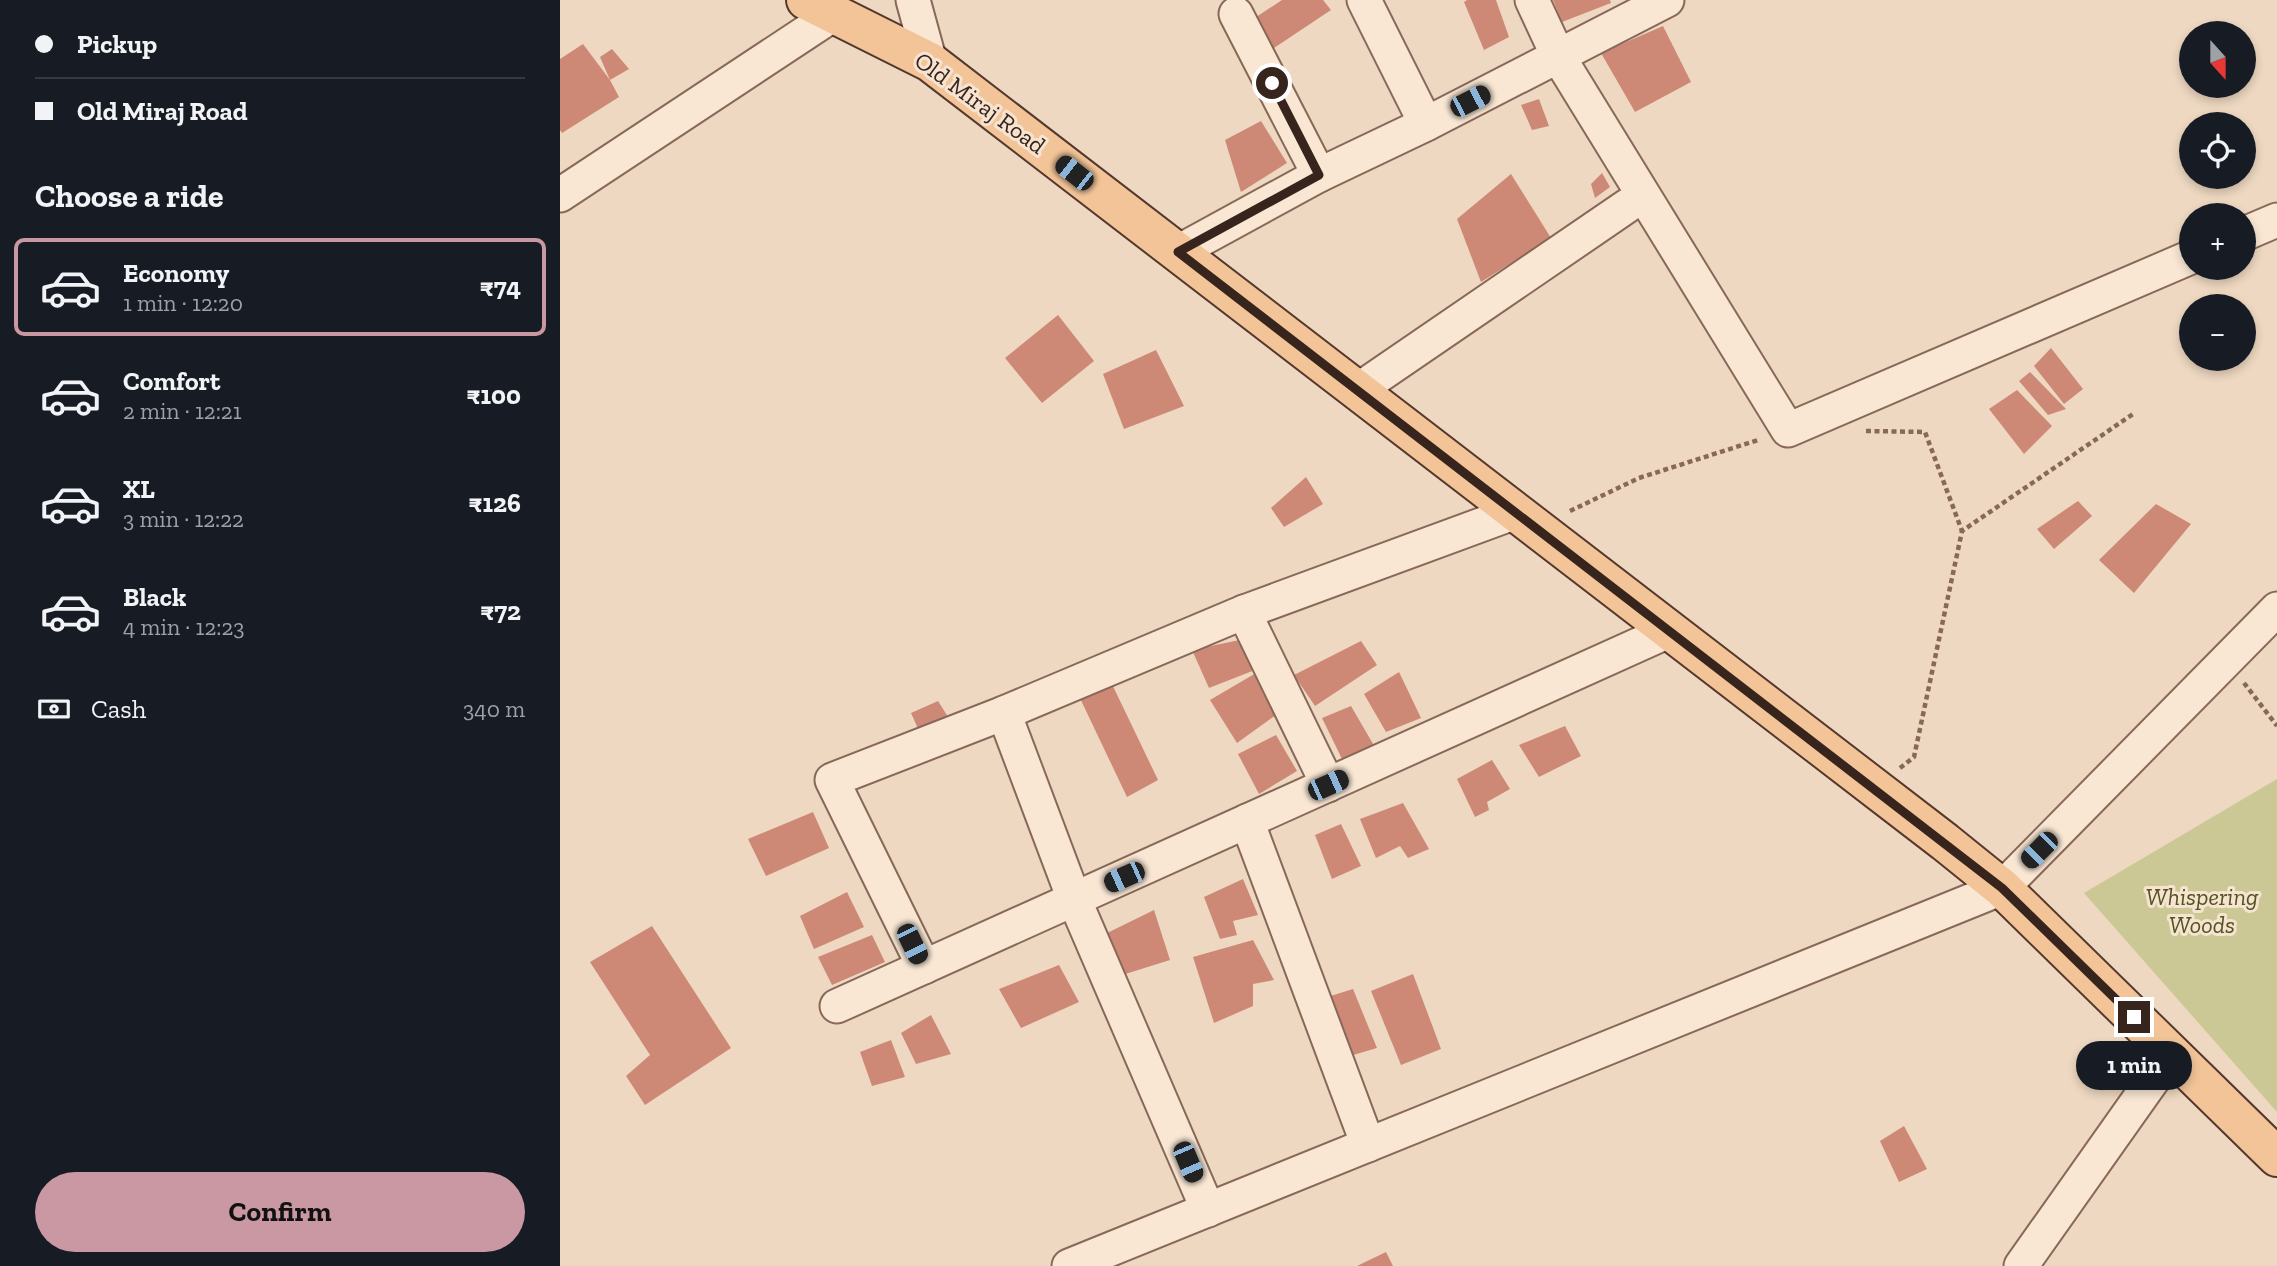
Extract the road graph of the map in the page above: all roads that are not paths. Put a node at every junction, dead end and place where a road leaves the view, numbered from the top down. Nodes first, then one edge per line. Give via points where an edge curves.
1 (913, 0) edge
2 (1364, 0) edge
3 (1532, 0) edge
4 (1667, 0) edge
5 (820, 7) edge
6 (1236, 14) dead end
7 (1558, 56) junction
8 (930, 62) junction
9 (1426, 124) junction
10 (1319, 175) junction
11 (560, 195) edge
12 (1626, 206) dead end
13 (2277, 220) edge
14 (2256, 229) edge
15 (1178, 252) junction
16 (2179, 262) edge
17 (1358, 390) junction
18 (1526, 519) junction
19 (2277, 609) edge
20 (1244, 612) junction
21 (1671, 630) junction
22 (1004, 713) junction
23 (1328, 785) junction
24 (1247, 821) junction
25 (2002, 888) junction
26 (1074, 900) junction
27 (924, 967) junction
28 (837, 1006) dead end
29 (2171, 1054) junction
30 (1368, 1145) junction
31 (2277, 1157) edge
32 (1208, 1210) junction
33 (1069, 1266) edge
34 (2021, 1266) edge

1 - 8 street
2 - 9 street
3 - 7 street
4 - 7 street
5 - 8 main road, Old Miraj Road
5 - 11 street
6 - 10 street
7 - 9 street
7 - 16 street via 1788,430
8 - 15 main road, Old Miraj Road
9 - 10 street
10 - 15 street
12 - 17 street
13 - 14 street
15 - 17 main road, Old Miraj Road
17 - 18 main road, Old Miraj Road
18 - 20 street
18 - 21 main road, Old Miraj Road
19 - 25 street
20 - 22 street
20 - 23 street
21 - 23 street
21 - 25 main road, Old Miraj Road
22 - 26 street
22 - 27 street via 832,780
23 - 24 street
24 - 26 street
24 - 30 street
25 - 29 main road, Old Miraj Road
25 - 30 street
26 - 27 street
26 - 32 street
27 - 28 street
29 - 31 main road, Old Miraj Road
29 - 34 street
30 - 32 street
32 - 33 street

